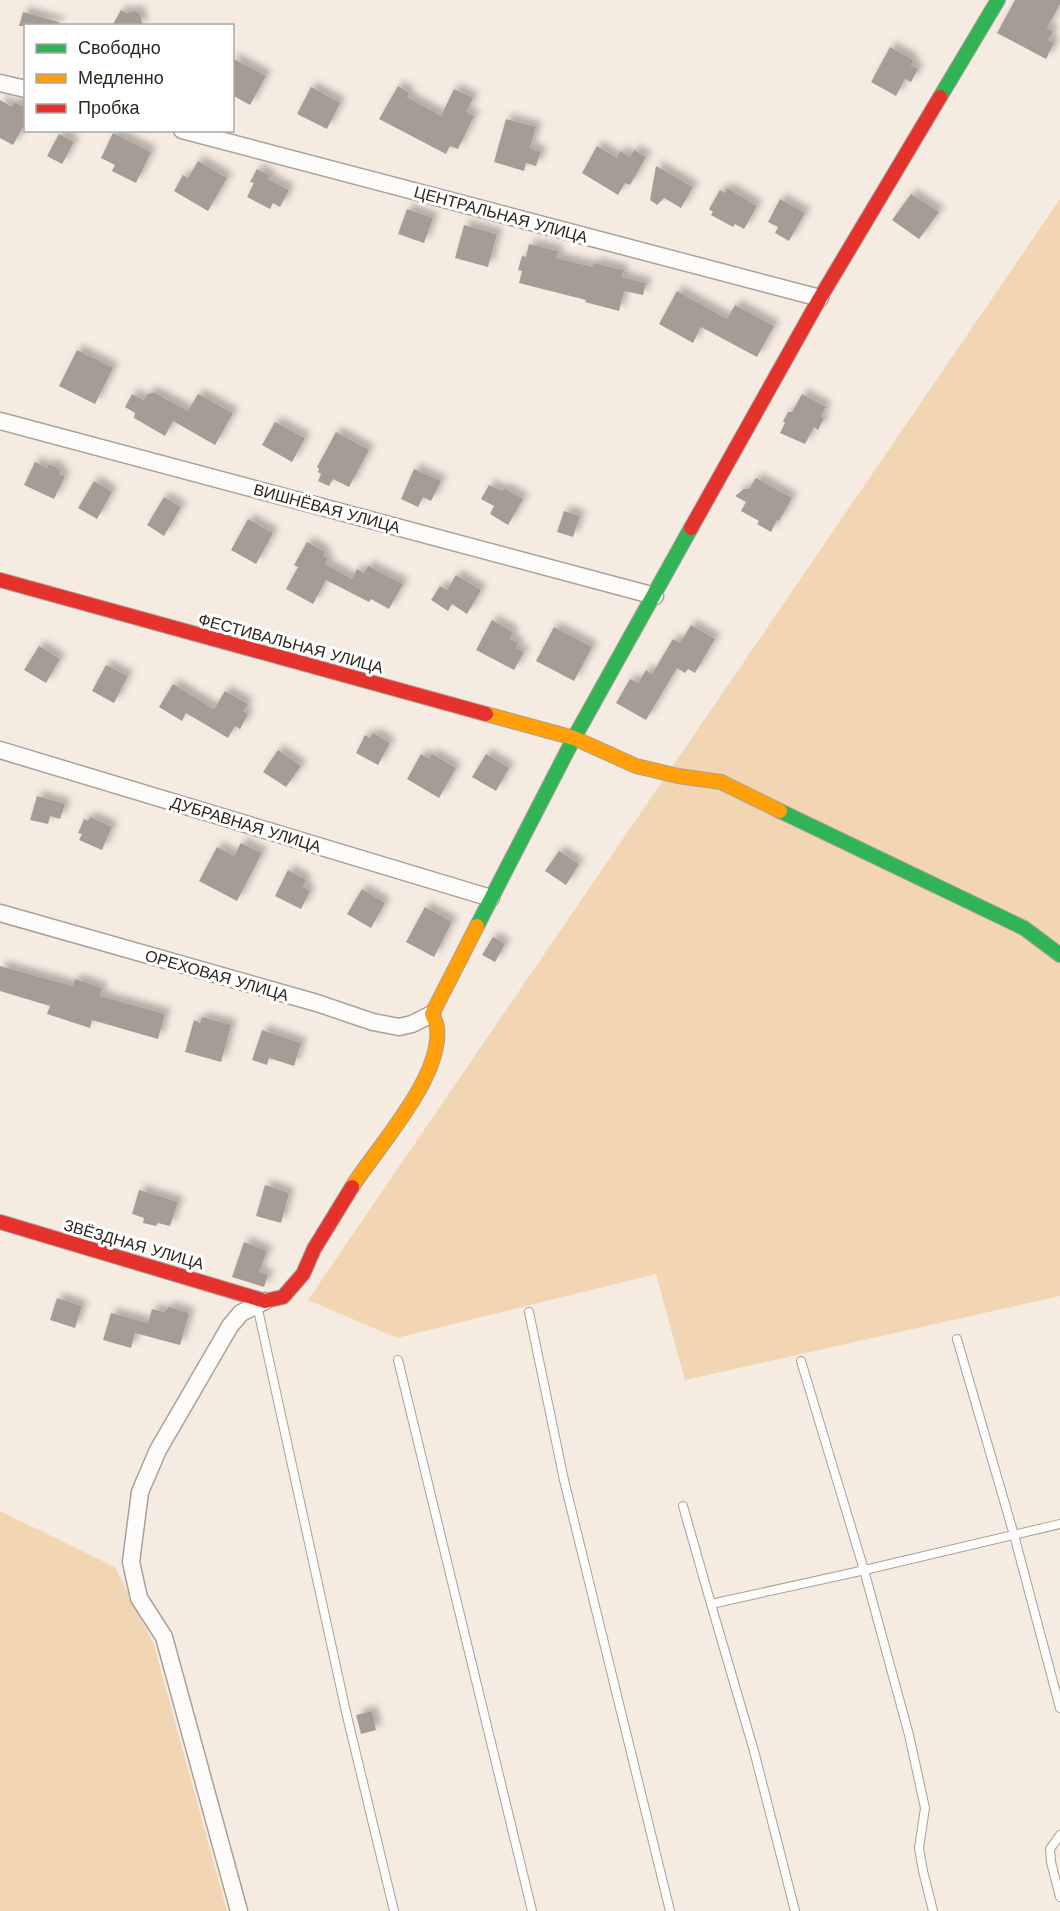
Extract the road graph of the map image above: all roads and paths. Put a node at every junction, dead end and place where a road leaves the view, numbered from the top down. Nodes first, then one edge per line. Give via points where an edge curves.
1 (998, 0) edge
2 (0, 83) edge
3 (24, 89) edge
4 (190, 132) edge
5 (820, 298) junction
6 (0, 421) edge
7 (0, 580) edge
8 (655, 596) junction
9 (574, 738) junction
10 (0, 750) edge
11 (491, 898) junction
12 (0, 914) edge
13 (1060, 955) edge
14 (432, 1014) junction
15 (0, 1222) edge
16 (261, 1301) junction
17 (529, 1312) dead end
18 (957, 1339) dead end
19 (398, 1360) dead end
20 (801, 1361) dead end
21 (683, 1506) dead end
22 (1060, 1524) edge
23 (1014, 1535) junction
24 (864, 1570) junction
25 (711, 1604) junction
26 (1060, 1708) edge
27 (1060, 1836) edge
28 (1060, 1897) edge
29 (239, 1911) edge
30 (394, 1911) edge
31 (532, 1911) edge
32 (670, 1911) edge
33 (795, 1911) edge
34 (933, 1911) edge

1 - 5 street
2 - 3 street
4 - 5 street, ЦЕНТРАЛЬНАЯ УЛИЦА
5 - 8 street
6 - 8 street, ВИШНЁВАЯ УЛИЦА
7 - 9 street, ФЕСТИВАЛЬНАЯ УЛИЦА
8 - 9 street
9 - 11 street
9 - 13 street, ФЕСТИВАЛЬНАЯ УЛИЦА via 636,766 721,782 1024,928
10 - 11 street, ДУБРАВНАЯ УЛИЦА
11 - 14 street
12 - 14 street, ОРЕХОВАЯ УЛИЦА via 373,1022 399,1027
14 - 16 street via 437,1026 435,1051 417,1093 354,1184 303,1274 283,1297
15 - 16 street, ЗВЁЗДНАЯ УЛИЦА
16 - 29 street via 230,1326 158,1450 140,1492 131,1562 140,1598 164,1637
16 - 30 lane via 346,1712
17 - 32 lane via 564,1480
18 - 23 lane
19 - 31 lane
20 - 24 lane
21 - 25 lane
22 - 23 lane
23 - 24 lane
23 - 26 lane
24 - 25 lane
24 - 34 lane via 925,1808 920,1848
25 - 33 lane
27 - 28 lane via 1050,1849

